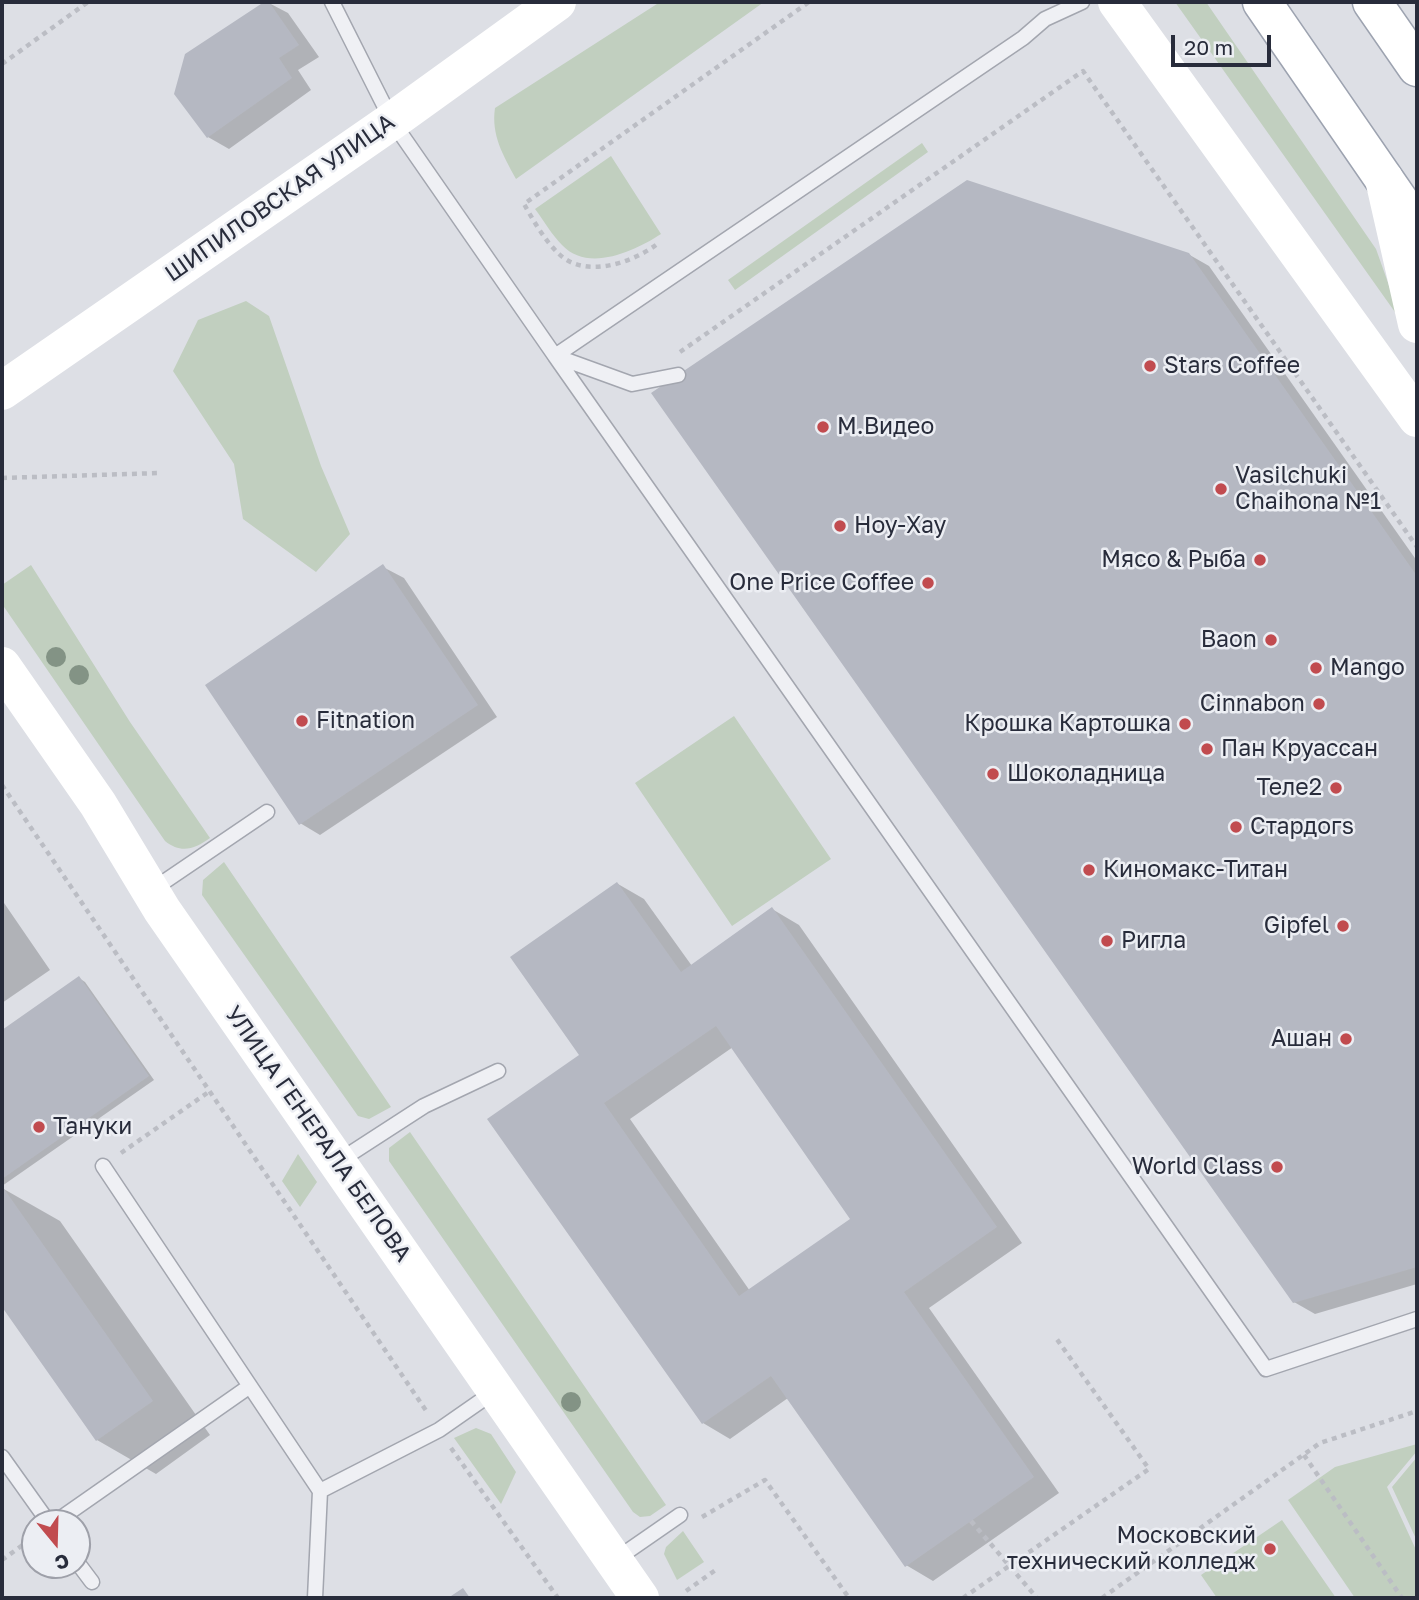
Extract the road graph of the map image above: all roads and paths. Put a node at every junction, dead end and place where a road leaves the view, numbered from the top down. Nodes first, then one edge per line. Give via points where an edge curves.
1 (88, 2) edge
2 (332, 2) edge
3 (556, 2) edge
4 (808, 2) edge
5 (1082, 2) edge
6 (1117, 2) edge
7 (1262, 2) edge
8 (1372, 2) edge
9 (2, 65) edge
10 (1417, 67) edge
11 (392, 121) junction
12 (1384, 179) junction
13 (1417, 227) edge
14 (656, 245) dead end
15 (1417, 324) edge
16 (555, 356) junction
17 (678, 375) dead end
18 (632, 384) junction
19 (2, 391) edge
20 (1417, 418) edge
21 (160, 473) dead end
22 (2, 478) edge
23 (1417, 547) edge
24 (2, 666) edge
25 (2, 785) edge
26 (267, 812) dead end
27 (151, 891) junction
28 (498, 1072) dead end
29 (210, 1091) junction
30 (338, 1162) junction
31 (103, 1166) joint
32 (1417, 1319) edge
33 (1056, 1338) dead end
34 (250, 1385) junction
35 (496, 1390) junction
36 (1417, 1410) edge
37 (439, 1430) junction
38 (1304, 1454) junction
39 (2, 1457) edge
40 (320, 1491) junction
41 (41, 1509) edge
42 (71, 1509) edge
43 (680, 1515) joint
44 (971, 1521) dead end
45 (21, 1546) edge
46 (2, 1560) edge
47 (614, 1561) junction
48 (1009, 1566) junction
49 (717, 1569) dead end
50 (90, 1579) edge
51 (92, 1582) dead end
52 (686, 1591) dead end
53 (315, 1598) edge
54 (558, 1598) edge
55 (640, 1598) edge
56 (849, 1598) edge
57 (963, 1598) edge
58 (1037, 1598) edge
59 (1102, 1598) edge
60 (1402, 1598) edge

1 - 9 path
2 - 11 lane
3 - 11 main road, ШИПИЛОВСКАЯ УЛИЦА
4 - 14 path via 524,204 559,255 576,263 616,264 640,257
5 - 16 lane via 1045,19
6 - 20 main road
7 - 12 main road
8 - 10 main road
11 - 16 lane
11 - 19 main road, ШИПИЛОВСКАЯ УЛИЦА
12 - 13 main road
12 - 15 main road
16 - 18 lane
16 - 32 lane via 1266,1369
17 - 18 lane
18 - 23 path via 1083,71
21 - 22 path
24 - 27 main road, УЛИЦА ГЕНЕРАЛА БЕЛОВА via 98,804
25 - 29 path
26 - 27 lane
27 - 30 main road, УЛИЦА ГЕНЕРАЛА БЕЛОВА
28 - 30 lane via 424,1107
29 - 31 path
29 - 37 path
30 - 35 main road, УЛИЦА ГЕНЕРАЛА БЕЛОВА
31 - 34 lane
33 - 48 path via 1149,1469
34 - 40 lane
34 - 42 lane
35 - 37 lane
35 - 47 main road, УЛИЦА ГЕНЕРАЛА БЕЛОВА
36 - 38 path via 1320,1443
37 - 40 lane
37 - 54 path
38 - 59 path
38 - 60 path
39 - 41 lane
40 - 53 lane
43 - 47 lane
43 - 56 path via 703,1517 765,1480
44 - 48 path
45 - 46 path
47 - 55 main road, УЛИЦА ГЕНЕРАЛА БЕЛОВА
48 - 57 path
48 - 58 path
49 - 52 path
50 - 51 lane

